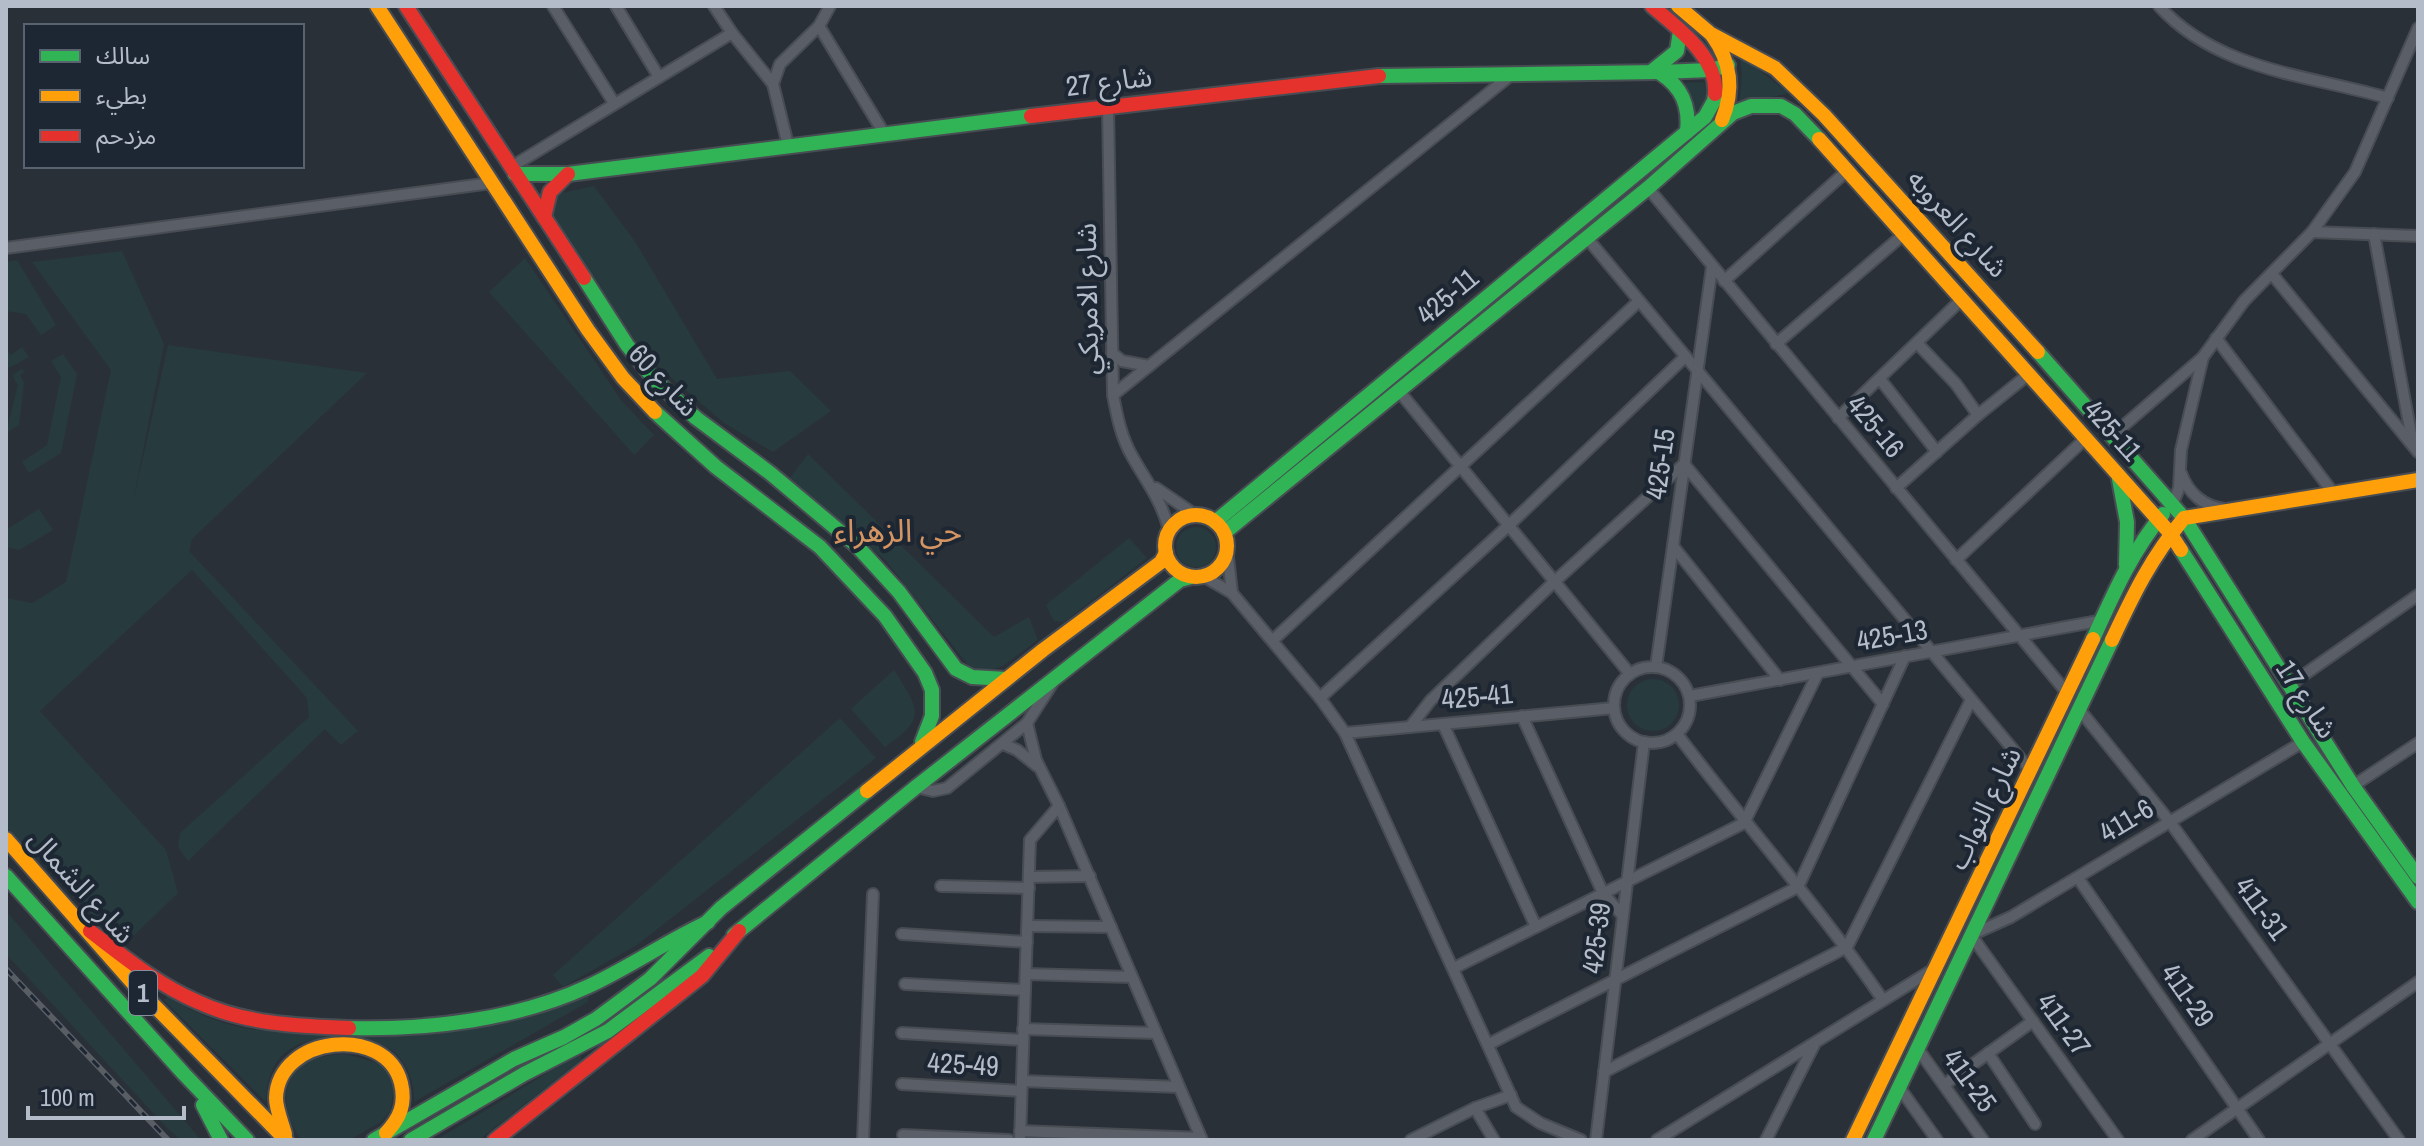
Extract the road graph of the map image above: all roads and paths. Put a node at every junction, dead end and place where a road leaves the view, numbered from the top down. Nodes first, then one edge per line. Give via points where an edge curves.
1 (377, 6) edge
2 (406, 6) edge
3 (553, 6) edge
4 (616, 6) edge
5 (714, 6) edge
6 (830, 6) edge
7 (1652, 6) edge
8 (1678, 6) edge
9 (2159, 6) edge
10 (819, 26) junction
11 (2418, 28) edge
12 (1707, 31) junction
13 (732, 33) junction
14 (1684, 35) junction
15 (1703, 55) junction
16 (1728, 65) junction
17 (1711, 70) junction
18 (1655, 72) junction
19 (1511, 75) junction
20 (659, 77) junction
21 (773, 84) junction
22 (2388, 98) junction
23 (614, 103) junction
24 (1108, 108) junction
25 (1720, 123) junction
26 (1687, 132) junction
27 (885, 135) junction
28 (788, 145) junction
29 (513, 170) junction
30 (1848, 170) junction
31 (568, 174) junction
32 (491, 183) junction
33 (1648, 188) junction
34 (544, 217) junction
35 (2312, 232) junction
36 (1904, 234) junction
37 (2374, 234) junction
38 (2418, 236) edge
39 (1587, 238) junction
40 (6, 248) edge
41 (1712, 267) junction
42 (2272, 274) junction
43 (1724, 281) junction
44 (1962, 299) junction
45 (1639, 301) junction
46 (2216, 338) junction
47 (1917, 343) junction
48 (1776, 344) junction
49 (1112, 353) junction
50 (1685, 357) junction
51 (2203, 357) junction
52 (1149, 366) junction
53 (1697, 371) junction
54 (2029, 374) junction
55 (1880, 379) junction
56 (1399, 391) junction
57 (1113, 395) junction
58 (1978, 415) junction
59 (1838, 418) junction
60 (2114, 434) dead end
61 (2086, 438) junction
62 (2416, 449) edge
63 (1937, 452) junction
64 (747, 456) junction
65 (1684, 464) junction
66 (1461, 468) junction
67 (2180, 471) junction
68 (725, 474) junction
69 (2118, 475) junction
70 (2418, 480) edge
71 (1148, 481) junction
72 (781, 482) junction
73 (1896, 488) junction
74 (2334, 494) junction
75 (763, 503) junction
76 (2172, 506) junction
77 (2233, 510) junction
78 (1197, 516) junction
79 (2184, 518) junction
80 (2158, 519) junction
81 (1508, 526) junction
82 (1219, 528) junction
83 (1169, 530) junction
84 (2170, 533) junction
85 (1673, 546) junction
86 (1227, 548) junction
87 (1166, 553) junction
88 (1956, 560) junction
89 (2126, 569) junction
90 (1197, 576) junction
91 (1554, 582) junction
92 (1232, 593) junction
93 (2418, 595) edge
94 (2104, 620) junction
95 (1073, 627) junction
96 (2018, 635) junction
97 (1273, 640) junction
98 (1043, 650) junction
99 (1088, 651) junction
100 (1931, 652) junction
101 (1905, 656) junction
102 (1851, 666) junction
103 (1656, 667) junction
104 (1818, 673) junction
105 (1060, 674) junction
106 (1630, 674) junction
107 (1006, 679) junction
108 (1780, 680) junction
109 (2288, 686) junction
110 (2068, 694) junction
111 (1690, 696) junction
112 (1320, 698) junction
113 (1971, 700) junction
114 (1883, 704) junction
115 (1614, 708) junction
116 (2079, 709) junction
117 (1522, 716) junction
118 (1027, 723) junction
119 (1443, 724) junction
120 (1410, 727) junction
121 (1345, 733) junction
122 (1677, 734) junction
123 (1644, 742) junction
124 (2303, 742) junction
125 (2418, 743) edge
126 (1003, 744) junction
127 (920, 748) junction
128 (899, 765) junction
129 (1041, 771) junction
130 (2031, 771) junction
131 (880, 780) junction
132 (2353, 786) junction
133 (916, 787) junction
134 (899, 800) junction
135 (1059, 806) junction
136 (2170, 822) junction
137 (1744, 823) junction
138 (6, 839) edge
139 (6, 876) edge
140 (1090, 876) junction
141 (2418, 877) edge
142 (2078, 878) junction
143 (1627, 880) junction
144 (1029, 882) junction
145 (941, 886) dead end
146 (1798, 887) junction
147 (1603, 893) junction
148 (873, 894) dead end
149 (2418, 902) edge
150 (1623, 916) junction
151 (709, 921) junction
152 (1028, 926) junction
153 (1111, 927) junction
154 (1536, 927) junction
155 (90, 931) junction
156 (739, 931) junction
157 (902, 934) dead end
158 (1971, 935) junction
159 (726, 941) junction
160 (1027, 942) junction
161 (1847, 947) junction
162 (1454, 968) junction
163 (1935, 968) junction
164 (1026, 974) junction
165 (1131, 977) junction
166 (1615, 980) junction
167 (2418, 982) edge
168 (905, 984) dead end
169 (1025, 990) junction
170 (1883, 1000) junction
171 (2033, 1021) junction
172 (902, 1033) dead end
173 (1156, 1033) junction
174 (1023, 1035) junction
175 (1489, 1044) junction
176 (2330, 1044) junction
177 (1814, 1045) junction
178 (1918, 1049) junction
179 (1988, 1053) junction
180 (1604, 1072) junction
181 (184, 1074) junction
182 (902, 1084) dead end
183 (1944, 1085) junction
184 (1022, 1086) junction
185 (1179, 1087) junction
186 (1899, 1087) junction
187 (1511, 1095) junction
188 (1475, 1108) junction
189 (2237, 1109) junction
190 (2035, 1124) dead end
191 (903, 1135) dead end
192 (380, 1136) edge
193 (1020, 1136) edge
194 (1202, 1139) edge
195 (221, 1140) edge
196 (247, 1140) edge
197 (288, 1140) edge
198 (411, 1140) edge
199 (495, 1140) edge
200 (863, 1140) edge
201 (1009, 1140) edge
202 (1411, 1140) edge
203 (1494, 1140) edge
204 (1581, 1140) edge
205 (1596, 1140) edge
206 (1657, 1140) edge
207 (1766, 1140) edge
208 (1853, 1140) edge
209 (1874, 1140) edge
210 (1937, 1140) edge
211 (1983, 1140) edge
212 (2118, 1140) edge
213 (2192, 1140) edge
214 (2259, 1140) edge
215 (2399, 1140) edge

1 - 32 main road, شارع 60
2 - 29 main road, شارع 60
3 - 23 street
4 - 20 street
5 - 13 street
6 - 10 street
7 - 14 main road
8 - 12 main road, شارع العروبه
9 - 22 street via 2231,57
10 - 21 street via 780,64
10 - 27 street
11 - 22 street
12 - 14 main road via 1700,38
12 - 15 main road
12 - 16 main road
12 - 76 main road, شارع العروبه via 1775,68 1824,115
13 - 20 street
13 - 21 street
14 - 15 main road
14 - 18 main road via 1680,49
15 - 17 main road
16 - 17 main road, شارع 27
16 - 25 main road via 1729,101
17 - 18 main road, شارع 27
17 - 26 main road, 425-11 via 1716,92 1711,109
18 - 19 main road, شارع 27
18 - 26 main road via 1673,81 1686,100
19 - 24 main road, شارع 27 via 1369,76
19 - 52 street
20 - 23 street
21 - 28 street
22 - 35 street via 2355,172
23 - 29 street
24 - 27 main road, شارع 27
24 - 49 street, شارع الامريكي
25 - 30 main road, 425-11 via 1742,109 1781,106 1802,120
25 - 33 main road, 425-11
26 - 82 main road, 425-11
27 - 28 main road, شارع 27
28 - 31 main road, شارع 27
29 - 31 main road, شارع 27
29 - 34 main road, شارع 60
30 - 36 main road, 425-11
30 - 43 street
31 - 34 main road via 550,191
32 - 40 street
32 - 68 main road, شارع 60 via 611,362 667,424
33 - 39 main road, 425-11
33 - 41 street, 425-16
34 - 64 main road, شارع 60 via 654,379
35 - 37 street
35 - 42 street
36 - 44 main road, 425-11
36 - 48 street
37 - 38 street
37 - 62 street
39 - 45 street
39 - 56 main road, 425-11
41 - 43 street, 425-16
41 - 53 street, 425-15
42 - 46 street
42 - 62 street
43 - 48 street, 425-16
44 - 47 street
44 - 54 main road, 425-11
45 - 50 street
45 - 66 street
46 - 51 street
46 - 74 street
47 - 55 street
47 - 58 street
48 - 59 street, 425-16
49 - 52 street via 1122,361
49 - 57 street, شارع الامريكي
50 - 53 street
50 - 81 street
51 - 60 street
51 - 67 street
52 - 57 street
53 - 65 street, 425-15
53 - 100 street
54 - 58 street
54 - 61 main road, 425-11
55 - 59 street
55 - 63 street
56 - 66 street
56 - 82 main road, 425-11
57 - 71 street, شارع الامريكي via 1118,425
58 - 63 street
59 - 73 street, 425-16
61 - 69 main road, 425-11
61 - 88 street
63 - 73 street
64 - 68 main road via 745,474
64 - 72 main road, شارع 60
65 - 85 street, 425-15
65 - 91 street
65 - 102 street
66 - 81 street
66 - 97 street
67 - 76 street
67 - 77 street via 2206,504
68 - 75 main road, شارع 60
69 - 80 main road, 425-11
69 - 89 main road via 2127,522
70 - 74 main road
71 - 78 street, شارع الامريكي
71 - 83 street, شارع الامريكي
72 - 75 main road via 764,486
72 - 107 main road, شارع 60 via 883,573 956,669 972,677
73 - 88 street, 425-16
74 - 77 main road
75 - 127 main road, شارع 60 via 838,563 926,676 933,715
76 - 79 main road, شارع 17
76 - 80 main road, شارع النواب
77 - 79 main road
78 - 82 main road
78 - 83 main road via 1186,517
79 - 84 main road, شارع النواب
79 - 109 main road, شارع 17
80 - 84 main road, شارع 17
80 - 89 main road, شارع النواب
81 - 91 street
81 - 112 street
82 - 86 main road
83 - 87 main road
84 - 116 main road, شارع النواب via 2142,576
84 - 124 main road, شارع 17
85 - 103 street, 425-15
85 - 108 street
86 - 90 main road via 1219,566
86 - 92 street
87 - 90 main road via 1175,569
87 - 95 main road
88 - 96 street, 425-16
89 - 94 main road, شارع النواب
90 - 92 street
90 - 99 main road via 1180,580
91 - 106 street
91 - 120 street via 1431,700
92 - 97 street
93 - 109 street
94 - 96 street, 425-13
94 - 110 main road, شارع النواب
95 - 98 main road
95 - 99 main road via 1073,644
96 - 100 street, 425-13
96 - 110 street, 425-16
97 - 112 street
98 - 105 main road via 1060,654 1065,665
98 - 107 main road
99 - 105 main road
100 - 101 street, 425-13
100 - 113 street
101 - 102 street, 425-13
101 - 114 street
102 - 104 street, 425-13
102 - 114 street
103 - 106 street
103 - 111 street via 1677,676
104 - 108 street, 425-13
104 - 137 street
105 - 118 street
105 - 133 main road
106 - 115 street via 1615,695
107 - 127 main road
108 - 111 street, 425-13
109 - 132 main road, شارع 17
110 - 130 main road, شارع النواب
111 - 122 street via 1686,724
112 - 121 street
113 - 130 street
113 - 161 street
114 - 146 street
115 - 117 street, 425-41
115 - 123 street via 1623,730
116 - 136 street, 411-31
116 - 158 main road, شارع النواب
117 - 119 street, 425-41
117 - 147 street
118 - 126 street
118 - 129 street
119 - 120 street, 425-41
119 - 154 street
120 - 121 street, 425-41
121 - 162 street
122 - 123 street
122 - 137 street
123 - 143 street, 425-39
124 - 136 street, 411-6
124 - 149 main road, شارع 17
125 - 132 street
126 - 129 street
126 - 133 street via 947,788
127 - 128 main road
128 - 131 main road
128 - 133 main road via 899,776
129 - 135 street
130 - 163 main road, شارع النواب
131 - 134 main road via 895,784
131 - 151 main road
132 - 141 main road, شارع 17
133 - 134 main road
134 - 156 main road
135 - 140 street
135 - 144 street via 1030,840
136 - 142 street, 411-6
136 - 176 street, 411-31
137 - 143 street
137 - 146 street
138 - 155 main road, شارع الشمال / 1
139 - 181 main road, شارع الشمال / 1
140 - 144 street
140 - 153 street
142 - 158 street, 411-6
142 - 189 street, 411-29
143 - 147 street
143 - 150 street, 425-39
144 - 145 street
144 - 152 street
146 - 161 street
146 - 166 street
147 - 150 street
147 - 154 street
148 - 200 street
150 - 166 street, 425-39
151 - 155 main road via 567,995 485,1018 388,1029 237,1017 171,988
151 - 159 main road via 725,925
151 - 192 main road via 650,979 596,1019
152 - 153 street
152 - 160 street
153 - 165 street
154 - 162 street
155 - 197 main road, شارع الشمال / 1 via 191,1045
156 - 159 main road
156 - 199 main road via 702,976
157 - 160 street
158 - 171 street, 411-27
158 - 178 main road, شارع النواب
159 - 198 main road via 608,1031
160 - 164 street
161 - 170 street
161 - 180 street
162 - 175 street
163 - 170 street
163 - 208 main road, شارع النواب
164 - 165 street
164 - 169 street
165 - 173 street
166 - 175 street
166 - 180 street, 425-39
167 - 176 street
168 - 169 street
169 - 174 street
170 - 177 street
171 - 179 street
171 - 212 street, 411-27
172 - 174 street
173 - 174 street
173 - 185 street
174 - 184 street
175 - 187 street
176 - 189 street
176 - 215 street, 411-31
177 - 206 street
177 - 207 street
178 - 183 street, 411-25
178 - 186 main road, شارع النواب
179 - 183 street
179 - 190 street
180 - 205 street, 425-39
181 - 195 main road
181 - 196 main road, شارع الشمال / 1
182 - 184 street, 425-49
183 - 211 street, 411-25
184 - 185 street, 425-49
184 - 193 street
185 - 194 street
186 - 209 main road, شارع النواب
186 - 210 street
187 - 188 street
187 - 204 street via 1524,1114
188 - 202 street
188 - 203 street
189 - 213 street
189 - 214 street, 411-29
191 - 201 street
192 - 197 main road via 400,1115 401,1075 386,1056 357,1046 319,1046 285,1067 277,1086 276,1104
193 - 194 street

